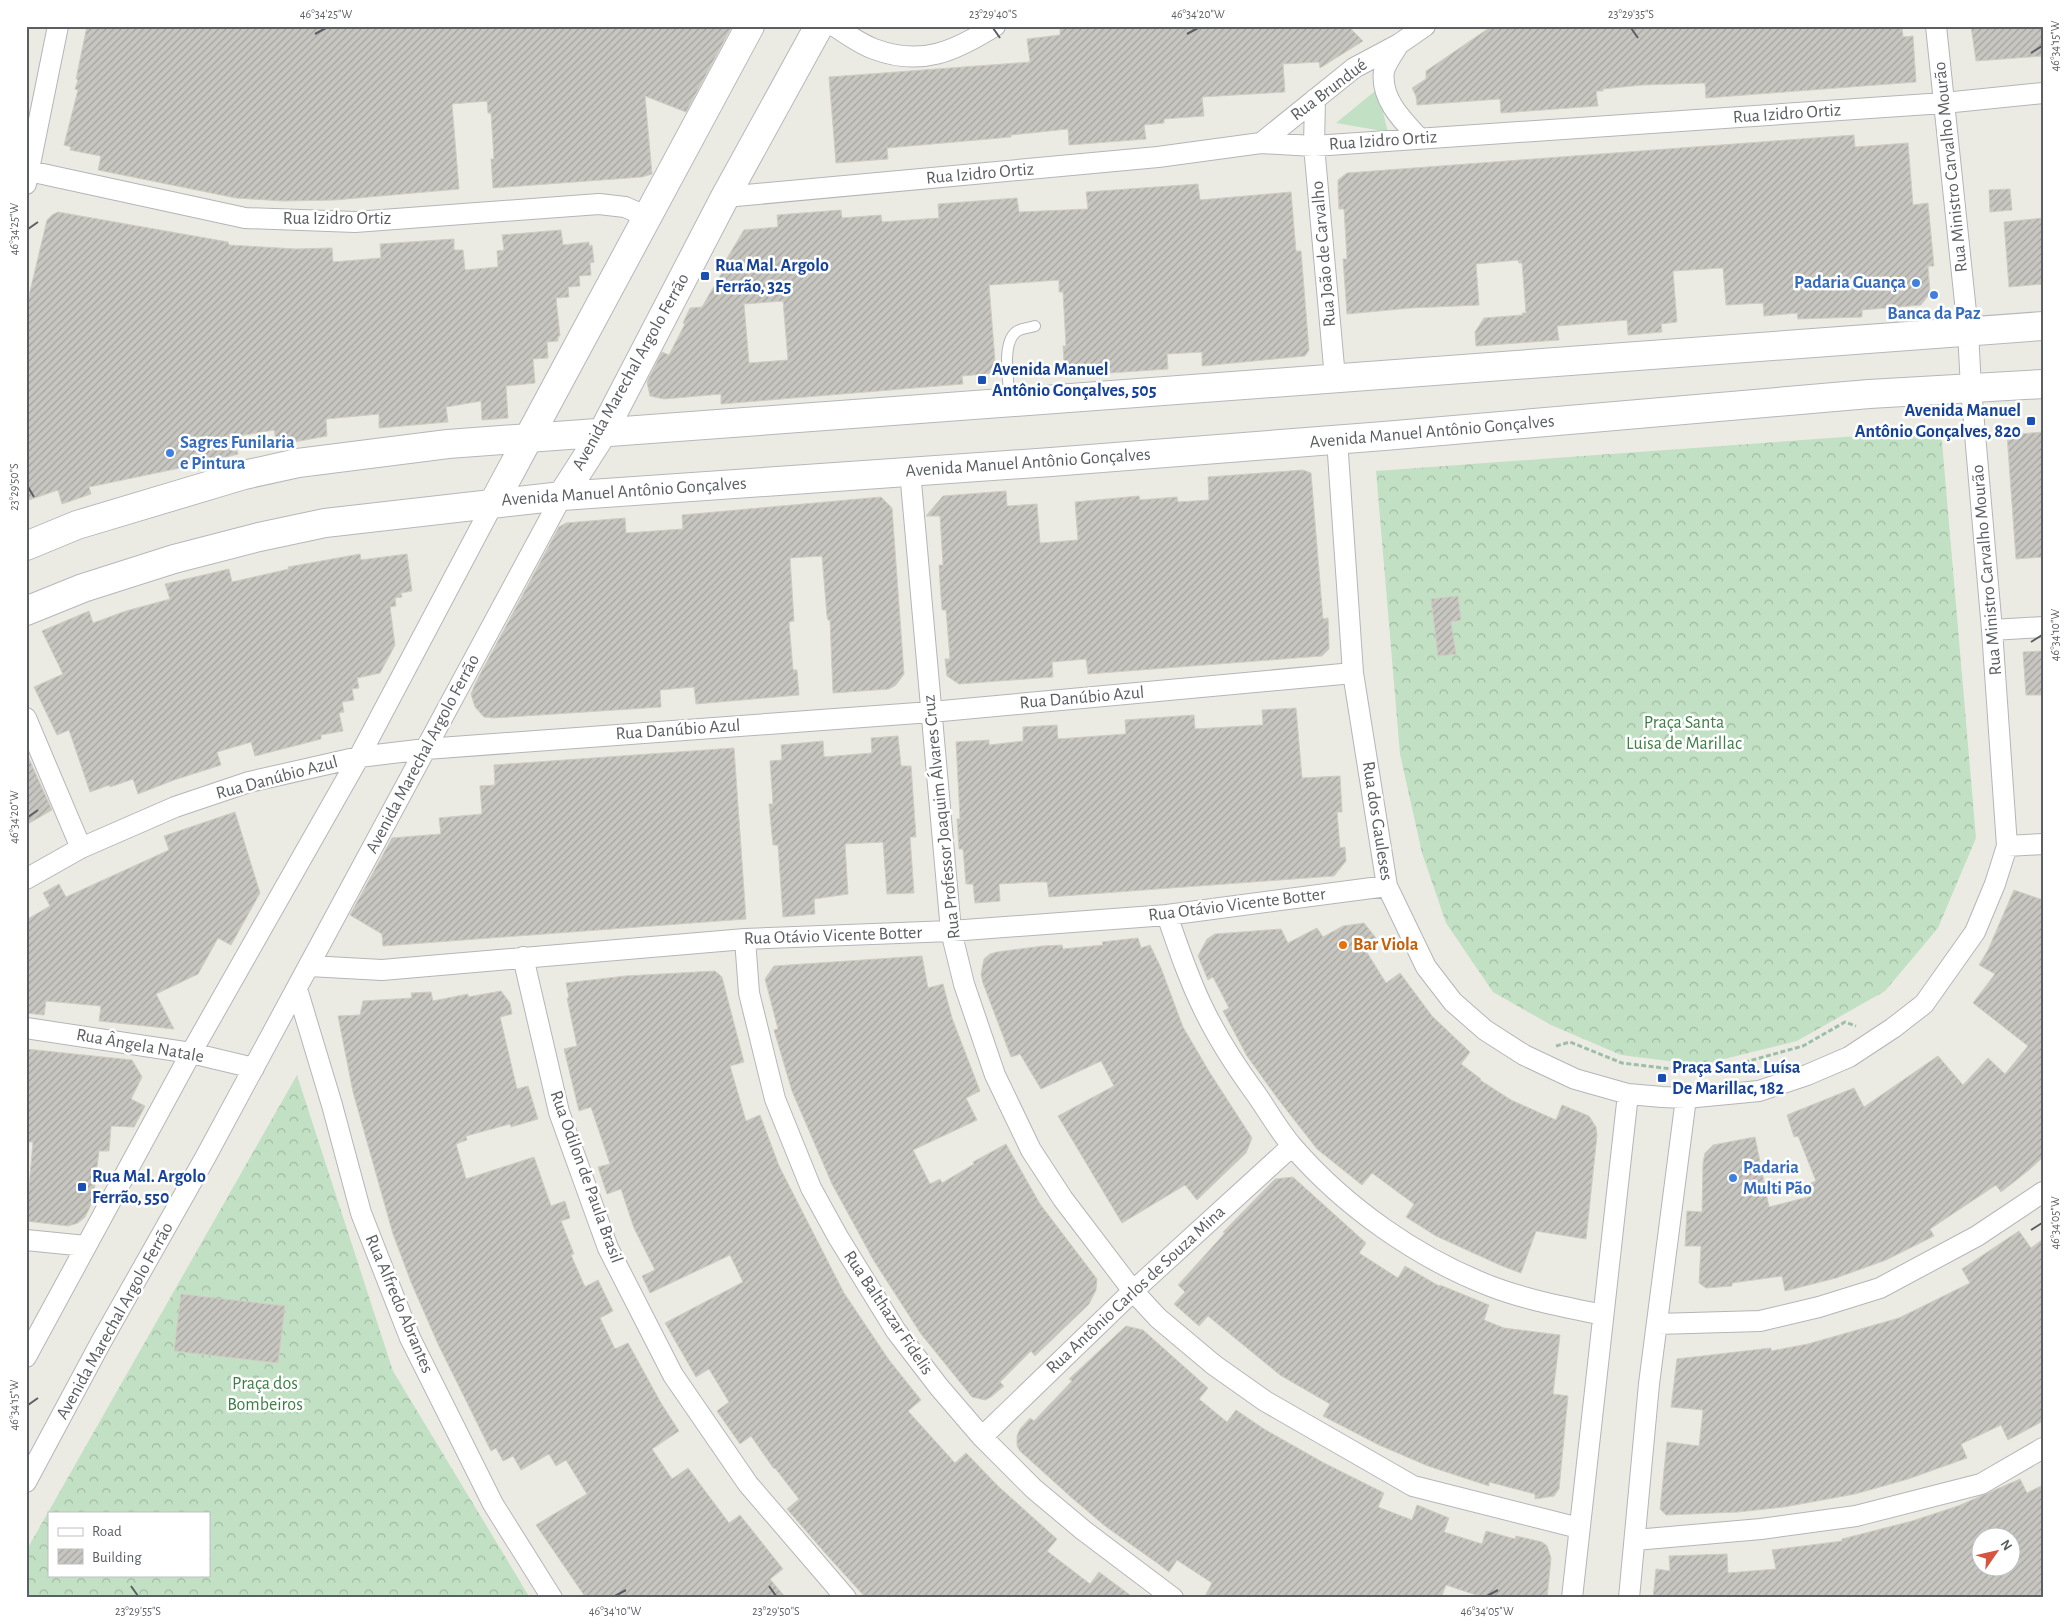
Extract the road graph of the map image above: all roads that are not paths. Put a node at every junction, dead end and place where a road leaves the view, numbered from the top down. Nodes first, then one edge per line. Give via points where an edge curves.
1 (58, 26) edge
2 (750, 26) edge
3 (819, 26) edge
4 (834, 26) edge
5 (995, 26) edge
6 (1425, 26) edge
7 (1936, 26) edge
8 (1399, 44) junction
9 (2043, 93) edge
10 (1315, 99) junction
11 (1944, 103) junction
12 (1420, 139) junction
13 (1261, 143) junction
14 (1314, 146) junction
15 (28, 177) edge
16 (725, 197) junction
17 (648, 217) junction
18 (1035, 326) dead end
19 (2043, 326) edge
20 (1968, 331) junction
21 (1335, 378) junction
22 (2043, 384) edge
23 (1971, 388) junction
24 (1010, 402) junction
25 (603, 432) junction
26 (529, 438) junction
27 (1338, 439) junction
28 (910, 471) junction
29 (562, 496) junction
30 (494, 502) junction
31 (26, 546) edge
32 (26, 610) edge
33 (2043, 627) edge
34 (1992, 630) junction
35 (1353, 673) junction
36 (931, 712) junction
37 (26, 718) edge
38 (426, 749) junction
39 (359, 756) junction
40 (2043, 844) edge
41 (2007, 846) junction
42 (81, 848) junction
43 (26, 879) edge
44 (1387, 886) junction
45 (1167, 915) junction
46 (951, 931) junction
47 (744, 939) junction
48 (523, 957) junction
49 (309, 966) junction
50 (296, 989) junction
51 (26, 1028) edge
52 (191, 1053) junction
53 (254, 1068) junction
54 (1628, 1094) junction
55 (1686, 1098) junction
56 (1292, 1146) junction
57 (2043, 1192) edge
58 (26, 1240) edge
59 (86, 1246) junction
60 (1133, 1291) junction
61 (1603, 1315) junction
62 (1657, 1324) junction
63 (26, 1357) edge
64 (982, 1437) junction
65 (2043, 1448) edge
66 (26, 1482) edge
67 (1579, 1528) junction
68 (1635, 1540) junction
69 (552, 1598) edge
70 (846, 1598) edge
71 (1173, 1598) edge
72 (1572, 1598) edge
73 (1629, 1598) edge

1 - 15 street
2 - 17 main road
3 - 16 main road, Avenida Marechal Argolo Ferrão
4 - 5 street via 873,49 900,56 949,52
6 - 8 street, Rua Brundué
7 - 11 street, Rua Ministro Carvalho Mourão
8 - 10 street, Rua Brundué via 1354,68
8 - 12 street via 1384,71 1385,87 1398,116
9 - 11 street, Rua Izidro Ortiz
10 - 13 street, Rua Brundué
10 - 14 street, Rua João de Carvalho
11 - 12 street, Rua Izidro Ortiz
11 - 20 street, Rua Ministro Carvalho Mourão
12 - 14 street, Rua Izidro Ortiz
13 - 14 street, Rua Izidro Ortiz
13 - 16 street, Rua Izidro Ortiz via 1158,157
14 - 21 street, Rua João de Carvalho
15 - 17 street, Rua Izidro Ortiz via 245,218 355,222 599,204 625,207
16 - 25 main road, Avenida Marechal Argolo Ferrão
17 - 26 main road
18 - 24 lane via 1018,330 1010,338 1007,349
19 - 20 main road
20 - 21 main road
20 - 23 street, Rua Ministro Carvalho Mourão
21 - 24 main road
22 - 23 main road, Avenida Manuel Antônio Gonçalves
23 - 27 main road, Avenida Manuel Antônio Gonçalves
23 - 34 street, Rua Ministro Carvalho Mourão
24 - 25 main road
25 - 26 main road
25 - 29 main road, Avenida Marechal Argolo Ferrão
26 - 30 main road
26 - 31 main road via 448,444 298,463 244,475 77,525
27 - 28 main road, Avenida Manuel Antônio Gonçalves
27 - 35 street
28 - 29 main road, Avenida Manuel Antônio Gonçalves
28 - 36 street, Rua Professor Joaquim Álvares Cruz
29 - 30 main road, Avenida Manuel Antônio Gonçalves
29 - 38 street, Avenida Marechal Argolo Ferrão
30 - 32 main road, Avenida Manuel Antônio Gonçalves via 325,523 259,537 174,559
30 - 39 street
33 - 34 street
34 - 41 street, Rua Ministro Carvalho Mourão
35 - 36 street, Rua Danúbio Azul
35 - 44 street, Rua dos Gauleses
36 - 38 street, Rua Danúbio Azul
36 - 46 street, Rua Professor Joaquim Álvares Cruz
37 - 42 street
38 - 39 street, Rua Danúbio Azul
38 - 49 street, Avenida Marechal Argolo Ferrão
39 - 42 street, Rua Danúbio Azul via 249,782 175,807
39 - 52 street
40 - 41 street
41 - 55 street, Rua dos Gauleses via 1975,932 1924,1004 1850,1057 1807,1075 1759,1091
42 - 43 street, Rua Danúbio Azul
44 - 45 street, Rua Otávio Vicente Botter
44 - 54 street, Rua dos Gauleses via 1426,967 1453,1002 1485,1030 1524,1055 1575,1079
45 - 46 street, Rua Otávio Vicente Botter
45 - 56 street via 1186,972 1204,1011
46 - 47 street, Rua Otávio Vicente Botter
46 - 60 street, Rua Professor Joaquim Álvares Cruz via 964,984 995,1075 1031,1150 1063,1199
47 - 48 street, Rua Otávio Vicente Botter
47 - 64 street, Rua Balthazar Fidelis via 749,993 775,1099 811,1188 896,1331
48 - 49 street, Rua Otávio Vicente Botter via 382,970
48 - 70 street, Rua Odilon de Paula Brasil via 559,1112 608,1248 673,1375 748,1484
49 - 50 street, Avenida Marechal Argolo Ferrão
50 - 53 street, Avenida Marechal Argolo Ferrão
50 - 69 street, Rua Alfredo Abrantes via 361,1213 410,1338 493,1504
51 - 52 street, Rua Ângela Natale
52 - 53 street, Rua Ângela Natale
52 - 59 street
53 - 66 street, Avenida Marechal Argolo Ferrão
54 - 55 street, Rua dos Gauleses
54 - 61 street
55 - 62 street
56 - 60 street, Rua Antônio Carlos de Souza Mina
56 - 61 street via 1340,1194 1392,1234 1448,1268 1541,1303
57 - 62 street via 1977,1236 1880,1288 1760,1321
58 - 59 street
59 - 63 street
60 - 64 street, Rua Antônio Carlos de Souza Mina
60 - 67 street, Rua Professor Joaquim Álvares Cruz via 1158,1318 1214,1366 1265,1401 1413,1486
61 - 67 street
62 - 68 street
64 - 71 street, Rua Balthazar Fidelis via 1048,1501
65 - 68 street via 1981,1484 1856,1516 1761,1529
67 - 72 street
68 - 73 street

